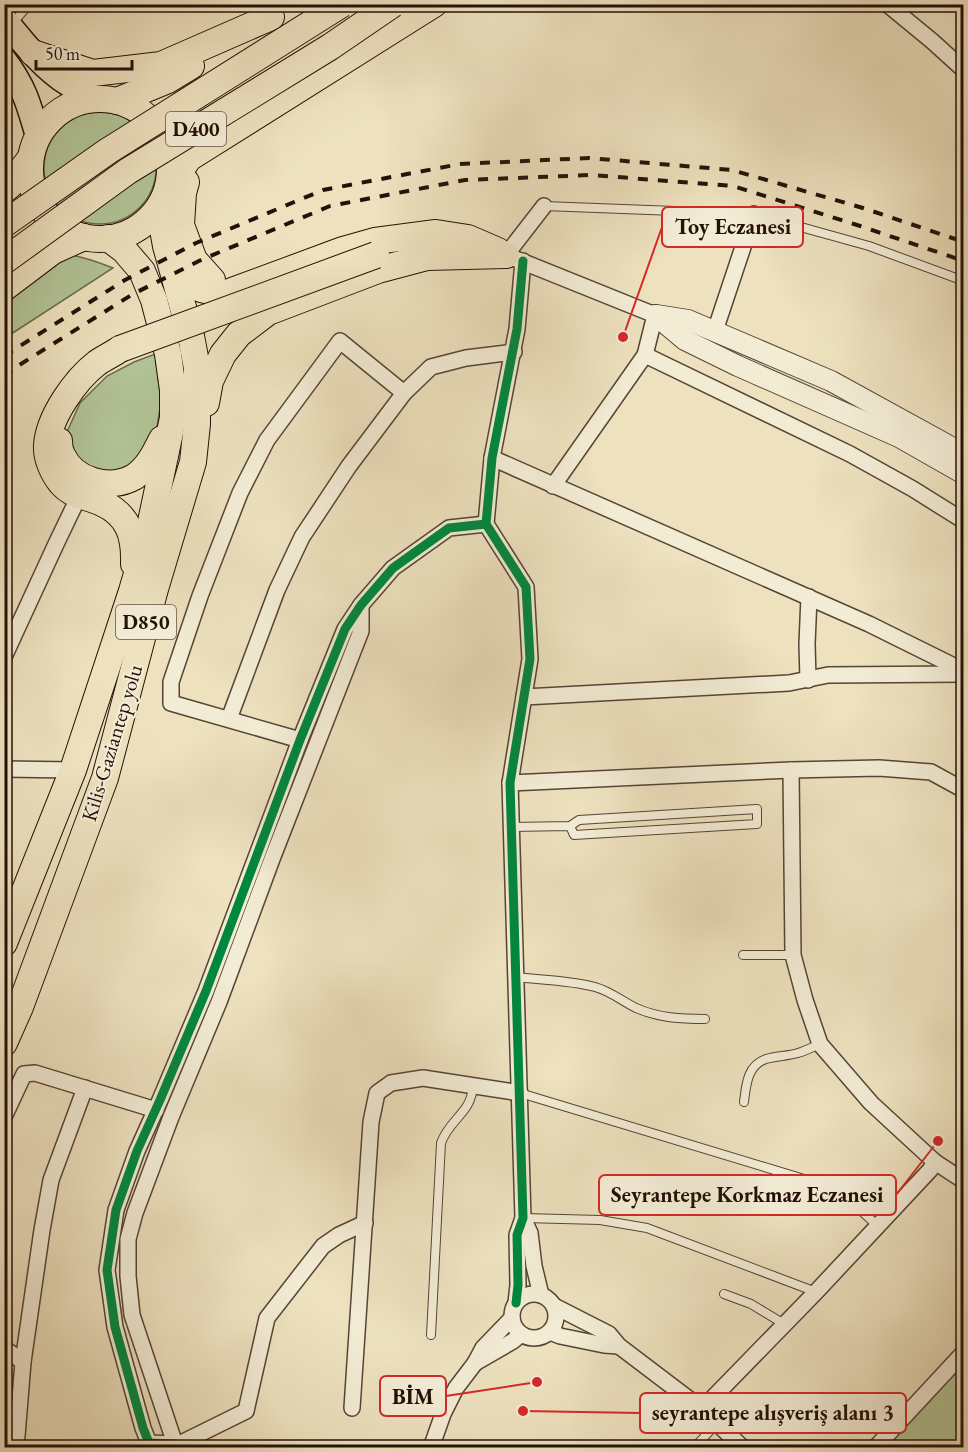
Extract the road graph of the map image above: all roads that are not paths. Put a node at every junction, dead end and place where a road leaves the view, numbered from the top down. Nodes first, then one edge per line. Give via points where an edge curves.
1 (29, 4) edge
2 (342, 4) edge
3 (393, 4) edge
4 (434, 4) edge
5 (887, 4) edge
6 (281, 11) edge
7 (7, 23) edge
8 (33, 53) junction
9 (4, 60) edge
10 (963, 70) edge
11 (107, 100) junction
12 (219, 139) junction
13 (34, 147) junction
14 (168, 188) junction
15 (4, 190) edge
16 (544, 206) joint
17 (754, 214) junction
18 (4, 224) edge
19 (96, 238) junction
20 (166, 246) junction
21 (514, 258) junction
22 (4, 261) edge
23 (302, 266) junction
24 (963, 281) edge
25 (4, 288) edge
26 (655, 315) junction
27 (715, 331) junction
28 (514, 352) junction
29 (645, 355) junction
30 (404, 393) junction
31 (59, 411) junction
32 (172, 418) junction
33 (963, 454) edge
34 (492, 458) junction
35 (193, 462) junction
36 (963, 474) edge
37 (553, 486) junction
38 (80, 496) junction
39 (963, 521) edge
40 (486, 524) junction
41 (132, 591) junction
42 (808, 597) junction
43 (361, 605) junction
44 (4, 657) edge
45 (963, 673) edge
46 (808, 680) junction
47 (524, 697) junction
48 (229, 719) junction
49 (300, 740) junction
50 (4, 769) edge
51 (73, 770) junction
52 (791, 770) junction
53 (510, 783) junction
54 (963, 790) edge
55 (570, 826) junction
56 (511, 827) junction
57 (4, 943) edge
58 (794, 955) junction
59 (743, 956) dead end
60 (515, 977) junction
61 (705, 1019) dead end
62 (4, 1043) edge
63 (820, 1044) junction
64 (473, 1086) junction
65 (85, 1088) junction
66 (520, 1093) junction
67 (744, 1102) dead end
68 (156, 1110) junction
69 (4, 1117) edge
70 (936, 1162) junction
71 (963, 1181) edge
72 (523, 1218) junction
73 (365, 1223) junction
74 (878, 1226) junction
75 (816, 1292) junction
76 (724, 1294) dead end
77 (541, 1295) junction
78 (554, 1306) junction
79 (514, 1310) junction
80 (784, 1324) junction
81 (550, 1332) junction
82 (521, 1334) junction
83 (431, 1335) dead end
84 (619, 1346) junction
85 (4, 1348) edge
86 (963, 1352) edge
87 (23, 1362) junction
88 (475, 1363) junction
89 (352, 1408) dead end
90 (702, 1409) junction
91 (717, 1423) junction
92 (173, 1446) edge
93 (16, 1448) edge
94 (431, 1448) edge
95 (694, 1448) edge
96 (743, 1448) edge
97 (875, 1448) edge

1 - 7 lane
2 - 18 highway, D400, bridge via 108,151
3 - 22 highway, D400, bridge via 320,54 128,171
4 - 12 highway
5 - 10 street
6 - 8 highway via 161,65 93,73
6 - 11 highway via 168,80
7 - 8 main road
8 - 11 main road via 67,83
9 - 13 main road via 27,98
11 - 13 highway via 72,104 58,112
11 - 14 highway via 139,111 153,123 169,156
12 - 14 highway via 189,158
12 - 23 highway via 189,172 183,194 181,225 194,260 213,281 228,285
13 - 15 highway
13 - 19 highway via 30,176 37,200 48,216 67,231
14 - 19 highway via 152,216 126,234
14 - 20 highway, Kilis-Gaziantep yolu / D850 via 162,224
16 - 17 lane
16 - 21 street
17 - 24 lane via 869,246
17 - 27 street
19 - 25 highway via 53,251
19 - 32 highway, Kilis-Gaziantep yolu / D850 via 124,250 142,271 168,354
20 - 23 highway via 186,278 201,289 224,294
20 - 35 highway, Kilis-Gaziantep yolu / D850 via 197,368
21 - 23 highway via 468,238 436,233 375,241
21 - 26 street
21 - 28 street
21 - 31 highway, bridge via 429,246 376,255 120,349 96,364 77,383
21 - 35 highway via 427,257 378,270 268,312 239,334 223,354 210,381
26 - 27 street via 688,320
26 - 29 street
26 - 36 street via 685,340 899,437
27 - 33 street via 831,381
28 - 30 street via 431,367
28 - 34 street
29 - 37 street
29 - 39 street via 850,454
30 - 48 street via 302,537 277,590
30 - 48 street via 340,341 267,440 240,493 171,682 171,703
31 - 32 highway via 61,453 70,467 101,484 134,477 150,463
31 - 38 highway via 47,447 52,470 62,485
32 - 41 highway, Kilis-Gaziantep yolu / D850 via 148,536
34 - 37 street
34 - 40 street
35 - 62 highway, Kilis-Gaziantep yolu / D850 via 105,778
37 - 42 street
38 - 41 highway via 102,503 129,527 135,547
38 - 44 street
40 - 43 street via 449,528 393,568
40 - 47 street via 526,586 530,659
41 - 51 highway, Kilis-Gaziantep yolu / D850
42 - 45 street
42 - 46 street
43 - 49 street via 345,628
43 - 92 street via 361,631 130,1230 128,1276 132,1315
45 - 46 street via 828,675
46 - 47 street
47 - 53 street
48 - 49 street
49 - 68 street via 206,991
50 - 51 street
51 - 57 highway, Kilis-Gaziantep yolu / D850
52 - 53 street
52 - 54 street via 879,768 931,772
52 - 58 street
53 - 56 street
55 - 55 lane via 579,819 757,809 757,824 574,835
55 - 56 lane
56 - 60 street
58 - 59 lane
58 - 63 street via 804,1000
60 - 61 lane via 592,986 657,1016
60 - 66 street
63 - 67 lane via 758,1064 747,1078
63 - 70 street via 871,1103
64 - 66 street
64 - 73 street via 423,1078 391,1083 377,1094 371,1122
64 - 83 lane via 469,1105 447,1129 441,1143
65 - 68 street
65 - 69 street via 35,1073 24,1074
65 - 87 street via 51,1180
66 - 72 street
66 - 74 lane via 837,1189
68 - 92 street via 116,1210 107,1270 115,1327 143,1428 149,1443
70 - 71 street
70 - 74 street
72 - 75 lane via 600,1220 647,1227
72 - 77 street via 530,1233
72 - 79 street via 517,1235
73 - 89 street
73 - 92 street via 323,1246 267,1318 246,1411
74 - 75 street
75 - 80 street
76 - 80 lane via 751,1304
77 - 78 street
77 - 79 street via 522,1298
78 - 81 street via 556,1320
78 - 84 street via 609,1334
79 - 82 street via 513,1324
79 - 88 street
80 - 90 street
81 - 82 street via 536,1338
81 - 84 street
82 - 88 street
84 - 90 street
85 - 87 street
86 - 97 street
87 - 93 street
88 - 94 street via 456,1388
90 - 91 street
91 - 95 lane
91 - 96 street

